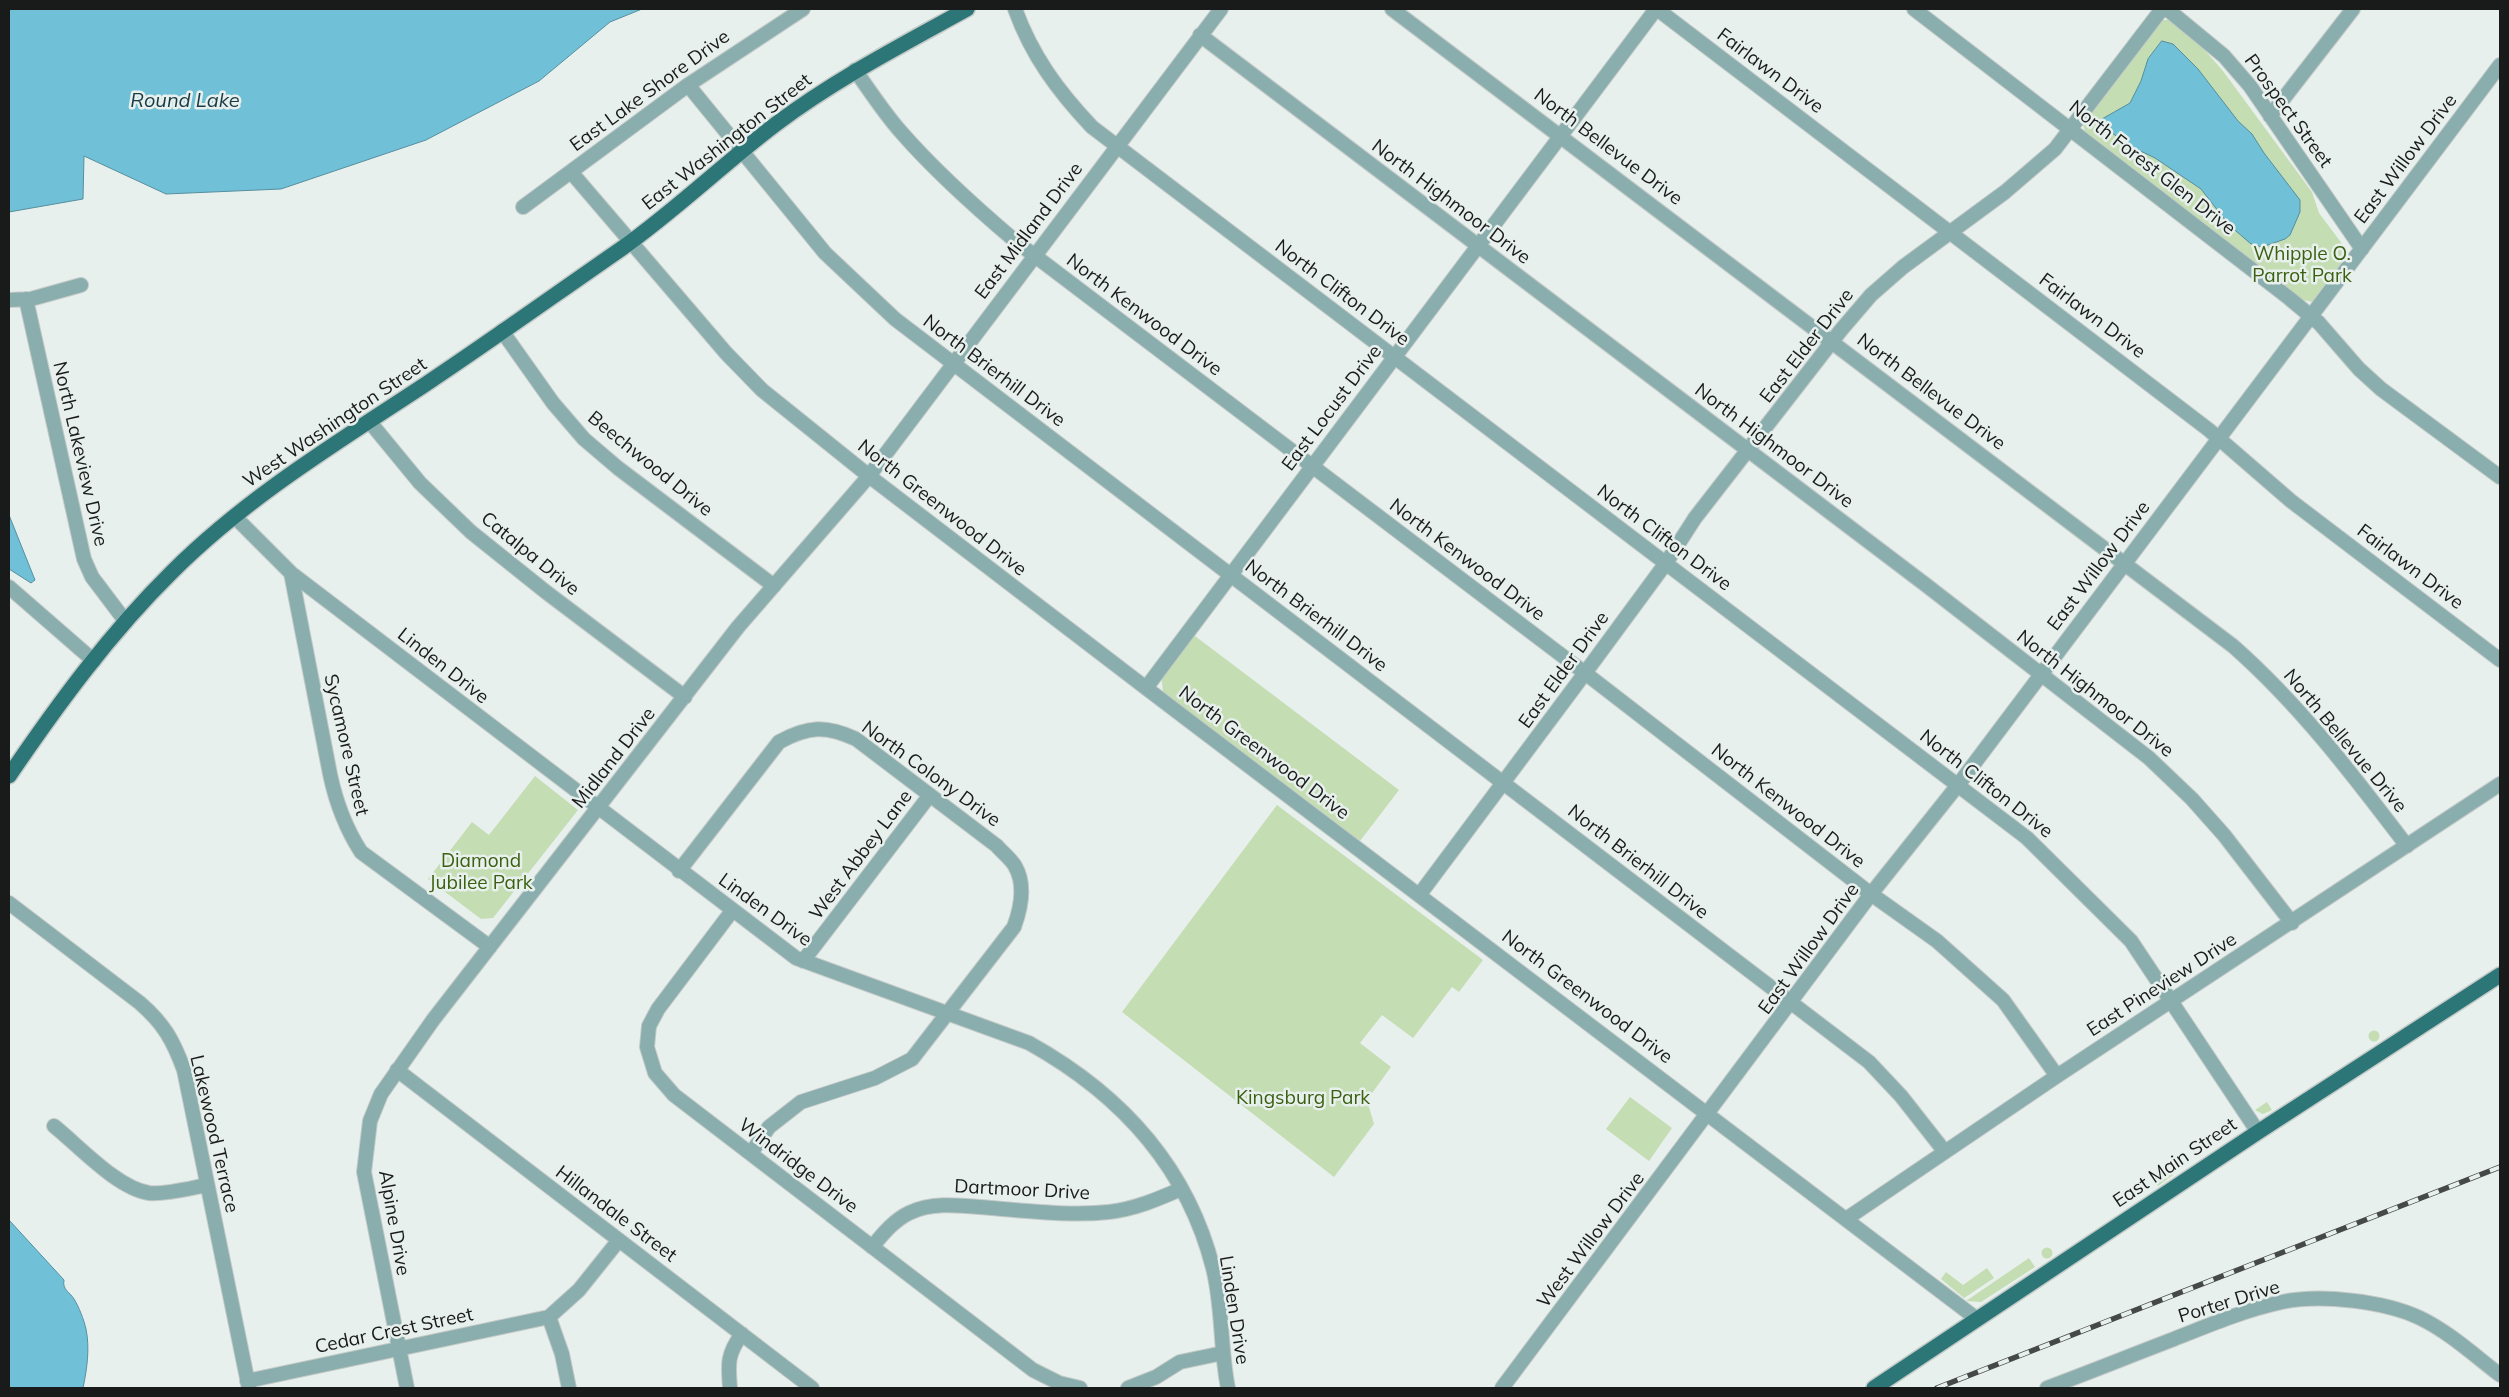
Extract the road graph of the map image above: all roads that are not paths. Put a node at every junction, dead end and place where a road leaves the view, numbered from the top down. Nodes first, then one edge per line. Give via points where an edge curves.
1 (803, 9) edge
2 (967, 9) edge
3 (1016, 9) edge
4 (1221, 9) edge
5 (1392, 9) edge
6 (1656, 9) edge
7 (1914, 9) edge
8 (2162, 9) edge
9 (2168, 9) edge
10 (2353, 9) edge
11 (1200, 35) junction
12 (2500, 66) edge
13 (855, 70) junction
14 (688, 85) junction
15 (2270, 116) junction
16 (2071, 129) junction
17 (1561, 135) junction
18 (1117, 146) junction
19 (742, 152) junction
20 (571, 172) junction
21 (523, 207) dead end
22 (1951, 232) junction
23 (631, 242) junction
24 (1478, 245) junction
25 (2362, 249) junction
26 (1034, 255) junction
27 (82, 285) dead end
28 (568, 285) joint
29 (26, 299) junction
30 (9, 300) edge
31 (2311, 316) junction
32 (502, 331) junction
33 (1833, 341) junction
34 (1394, 356) junction
35 (953, 363) junction
36 (369, 421) junction
37 (2219, 438) junction
38 (1749, 450) junction
39 (1312, 466) junction
40 (869, 476) junction
41 (2500, 477) edge
42 (235, 517) junction
43 (1666, 563) junction
44 (2125, 563) junction
45 (291, 573) junction
46 (1231, 574) junction
47 (774, 586) junction
48 (9, 587) edge
49 (126, 622) junction
50 (2500, 660) edge
51 (94, 661) junction
52 (1585, 674) junction
53 (2042, 674) junction
54 (1146, 688) junction
55 (685, 697) junction
56 (9, 776) edge
57 (1504, 783) junction
58 (2500, 784) edge
59 (1958, 785) junction
60 (930, 795) junction
61 (598, 809) junction
62 (2407, 846) junction
63 (679, 871) junction
64 (1420, 894) junction
65 (1872, 894) junction
66 (9, 903) edge
67 (732, 911) junction
68 (2292, 923) junction
69 (490, 947) junction
70 (804, 961) junction
71 (2500, 975) edge
72 (2171, 1001) junction
73 (1791, 1004) junction
74 (948, 1014) junction
75 (397, 1070) junction
76 (2057, 1076) junction
77 (1710, 1114) junction
78 (54, 1126) dead end
79 (2258, 1132) junction
80 (1945, 1152) junction
81 (751, 1153) junction
82 (207, 1186) junction
83 (1182, 1189) junction
84 (1846, 1219) junction
85 (619, 1240) junction
86 (872, 1246) junction
87 (549, 1317) junction
88 (1977, 1319) junction
89 (742, 1334) junction
90 (399, 1349) junction
91 (1222, 1353) junction
92 (2500, 1375) edge
93 (248, 1385) edge
94 (406, 1388) edge
95 (569, 1388) edge
96 (730, 1388) edge
97 (812, 1388) edge
98 (1080, 1388) edge
99 (1128, 1388) edge
100 (1228, 1388) edge
101 (1502, 1388) edge
102 (1874, 1388) edge
103 (2048, 1388) edge

1 - 14 street, East Lake Shore Drive
2 - 13 main road, East Washington Street
3 - 18 street, North Clifton Drive via 1041,64 1061,95 1092,127
4 - 11 street, East Midland Drive
5 - 17 street, North Bellevue Drive
6 - 17 street, East Locust Drive
6 - 22 street, Fairlawn Drive
7 - 16 street, North Forest Glen Drive
8 - 16 street, East Elder Drive
9 - 15 street, Prospect Street via 2224,56
10 - 15 street
11 - 18 street, East Midland Drive
11 - 24 street, North Highmoor Drive
12 - 25 street, East Willow Drive
13 - 19 main road, East Washington Street via 776,124
13 - 26 street, North Kenwood Drive via 900,130 932,165 970,202
14 - 19 street, North Brierhill Drive
14 - 20 street, East Lake Shore Drive
15 - 25 street, Prospect Street
16 - 22 street, East Elder Drive via 2055,149 2005,192
16 - 31 street, North Forest Glen Drive
17 - 24 street, East Locust Drive
17 - 33 street, North Bellevue Drive
18 - 26 street, East Midland Drive
18 - 34 street, North Clifton Drive
19 - 23 main road, East Washington Street
19 - 35 street, North Brierhill Drive via 825,253 894,319
20 - 21 street, East Lake Shore Drive
20 - 23 street, North Greenwood Drive
22 - 33 street, East Elder Drive via 1871,295
22 - 37 street, Fairlawn Drive
23 - 28 main road, East Washington Street
23 - 40 street, North Greenwood Drive via 762,390
24 - 34 street, East Locust Drive
24 - 38 street, North Highmoor Drive
25 - 31 street, East Willow Drive
26 - 35 street, East Midland Drive
26 - 39 street, North Kenwood Drive
27 - 29 street
28 - 32 main road, West Washington Street
29 - 30 street
29 - 49 street, North Lakeview Drive via 84,560 92,577
31 - 37 street, East Willow Drive
31 - 41 street, North Forest Glen Drive via 2381,390
32 - 36 main road, West Washington Street
32 - 47 street, Beechwood Drive via 553,404 584,439
33 - 38 street, East Elder Drive
33 - 44 street, North Bellevue Drive
34 - 39 street, East Locust Drive
34 - 43 street, North Clifton Drive
35 - 40 street, East Midland Drive
35 - 46 street, North Brierhill Drive
36 - 42 main road, West Washington Street via 287,475
36 - 55 street, Catalpa Drive via 420,483 471,532
37 - 44 street, East Willow Drive
37 - 50 street, Fairlawn Drive via 2291,501
38 - 43 street, East Elder Drive via 1695,518
38 - 53 street, North Highmoor Drive
39 - 46 street, East Locust Drive
39 - 52 street, North Kenwood Drive
40 - 47 street, Midland Drive
40 - 54 street, North Greenwood Drive
42 - 45 street, Linden Drive
42 - 49 main road, West Washington Street via 172,572
43 - 52 street, East Elder Drive
43 - 59 street, North Clifton Drive
44 - 53 street, East Willow Drive
44 - 62 street, North Bellevue Drive via 2271,680 2337,754
45 - 61 street, Linden Drive
45 - 69 street, Sycamore Street via 330,774 347,830 361,852
46 - 54 street, East Locust Drive
46 - 57 street, North Brierhill Drive
47 - 55 street, Midland Drive
48 - 51 street
49 - 51 main road, West Washington Street
51 - 56 main road, West Washington Street via 45,723
52 - 57 street, East Elder Drive
52 - 65 street, North Kenwood Drive
53 - 59 street, East Willow Drive
53 - 68 street, North Highmoor Drive via 2149,758 2192,799
54 - 64 street, North Greenwood Drive
55 - 61 street, Midland Drive
57 - 64 street, East Elder Drive
57 - 73 street, North Brierhill Drive
58 - 62 street, East Pineview Drive
59 - 65 street, East Willow Drive
59 - 72 street, North Clifton Drive via 2027,838 2093,901 2131,941
60 - 63 street, North Colony Drive via 856,739 838,731 816,729 797,732 779,742 766,757
60 - 70 street, West Abbey Lane
60 - 74 street, North Colony Drive via 997,846 1015,866 1021,886 1021,909 1014,927
61 - 63 street, Linden Drive
61 - 69 street, Midland Drive
62 - 68 street, East Pineview Drive
63 - 67 street, Linden Drive
64 - 77 street, North Greenwood Drive
65 - 73 street, East Willow Drive
65 - 76 street, North Kenwood Drive via 1937,940 1996,994
66 - 82 street, Lakewood Terrace via 159,1020 173,1041 184,1070
67 - 70 street, Linden Drive
67 - 81 street, Windridge Drive via 658,1008 649,1026 648,1046 654,1073 674,1095
68 - 72 street, East Pineview Drive
69 - 75 street, Midland Drive
70 - 74 street, Linden Drive
71 - 79 main road, East Main Street
72 - 76 street, East Pineview Drive
72 - 79 street, North Clifton Drive
73 - 77 street, East Willow Drive
73 - 80 street, North Brierhill Drive via 1869,1062 1901,1096
74 - 81 street, North Colony Drive via 912,1059 875,1078 801,1102 769,1127
74 - 83 street, Linden Drive via 1028,1043 1090,1082 1126,1113 1154,1146
75 - 85 street, Hillandale Street
75 - 90 street, Alpine Drive via 381,1094 370,1121 364,1172
76 - 80 street, East Pineview Drive
77 - 84 street, North Greenwood Drive
77 - 101 street, West Willow Drive
78 - 82 street via 134,1189 151,1193
79 - 88 main road, East Main Street
80 - 84 street, East Pineview Drive
81 - 86 street, Windridge Drive
82 - 93 street, Lakewood Terrace
83 - 86 street, Dartmoor Drive via 1136,1207 1109,1212 1070,1214 948,1205 925,1207 893,1224
83 - 91 street, Linden Drive via 1213,1268
84 - 88 street, North Greenwood Drive
85 - 87 street via 579,1290
85 - 89 street, Hillandale Street
86 - 98 street, Windridge Drive via 1033,1370 1059,1383
87 - 90 street, Cedar Crest Street
87 - 95 street
88 - 102 main road, East Main Street
89 - 96 street via 731,1349 728,1365
89 - 97 street, Hillandale Street
90 - 93 street, Cedar Crest Street
90 - 94 street, Alpine Drive
91 - 99 street via 1180,1362 1156,1377
91 - 100 street, Linden Drive
92 - 103 street, Porter Drive via 2442,1331 2418,1318 2383,1306 2318,1300 2284,1302 2217,1322

